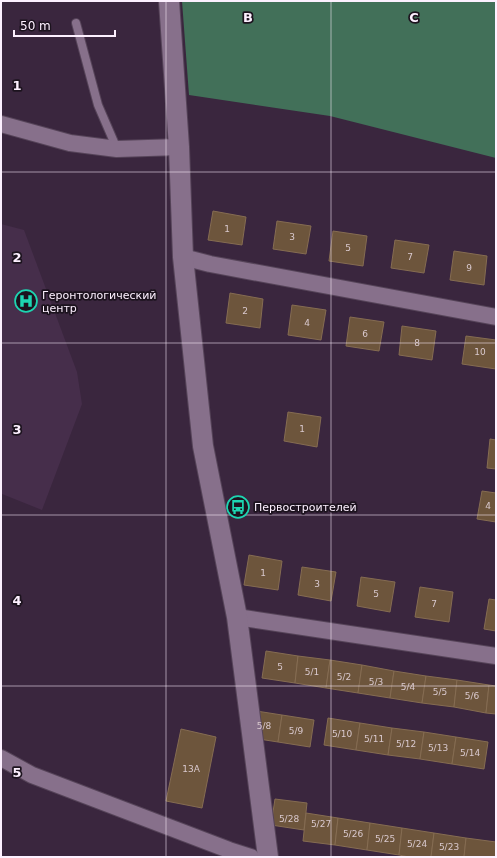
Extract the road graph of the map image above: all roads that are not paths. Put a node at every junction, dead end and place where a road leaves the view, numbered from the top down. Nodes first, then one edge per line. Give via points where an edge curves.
1 (169, 1) edge
2 (76, 23) dead end
3 (1, 124) edge
4 (179, 147) junction
5 (117, 149) junction
6 (183, 257) junction
7 (496, 317) edge
8 (237, 617) junction
9 (496, 656) edge
10 (1, 758) edge
11 (228, 853) edge
12 (251, 857) edge
13 (268, 857) edge

1 - 4 street
2 - 5 lane via 98,105
3 - 5 street via 70,143
4 - 5 street
4 - 6 street
6 - 7 street
6 - 8 street via 203,446
8 - 9 street
8 - 13 street
10 - 11 street via 32,775
11 - 12 street

